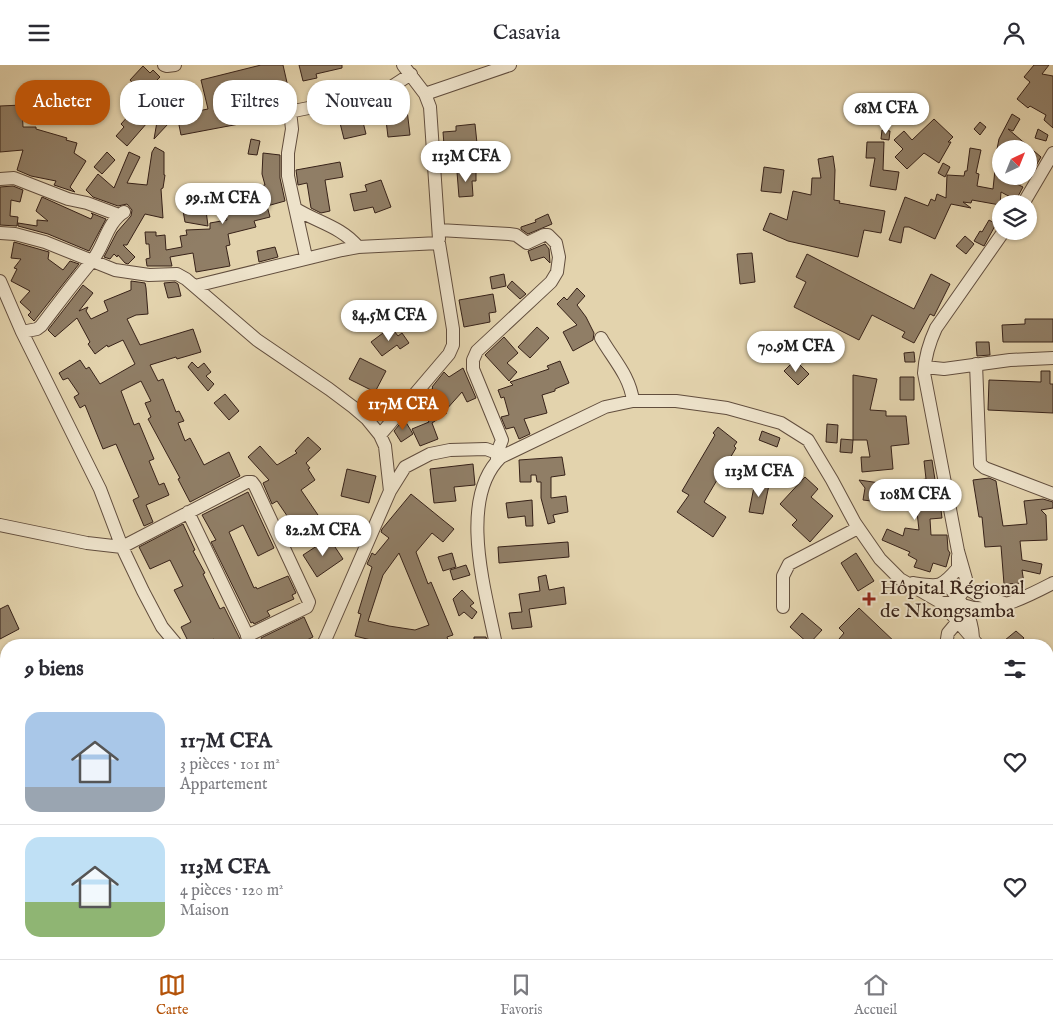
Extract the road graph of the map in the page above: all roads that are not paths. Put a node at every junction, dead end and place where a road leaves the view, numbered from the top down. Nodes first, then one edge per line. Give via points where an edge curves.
1 (164, 65) edge
2 (175, 65) edge
3 (510, 65) edge
4 (407, 70) edge
5 (425, 94) junction
6 (297, 110) edge
7 (292, 125) edge
8 (1053, 153) edge
9 (0, 179) edge
10 (1028, 195) edge
11 (296, 209) junction
12 (0, 233) edge
13 (439, 237) junction
14 (998, 240) edge
15 (358, 247) junction
16 (306, 257) junction
17 (92, 261) junction
18 (0, 281) edge
19 (195, 287) junction
20 (22, 331) junction
21 (601, 338) dead end
22 (1053, 358) edge
23 (976, 364) junction
24 (924, 367) junction
25 (633, 401) junction
26 (380, 435) junction
27 (497, 457) junction
28 (390, 491) junction
29 (1053, 494) edge
30 (188, 512) junction
31 (855, 523) junction
32 (0, 525) edge
33 (122, 547) junction
34 (958, 551) junction
35 (905, 581) junction
36 (946, 583) junction
37 (1053, 583) edge
38 (962, 597) junction
39 (942, 603) junction
40 (1004, 603) junction
41 (784, 607) dead end
42 (989, 608) junction
43 (958, 621) junction
44 (974, 637) edge
45 (172, 639) edge
46 (250, 639) edge
47 (252, 639) edge
48 (326, 639) edge
49 (495, 639) edge
50 (947, 639) edge

1 - 2 street
3 - 5 street
4 - 5 street
4 - 6 street via 385,91
5 - 13 street via 430,107
7 - 11 street via 287,163
8 - 10 street
9 - 17 street via 14,177 68,199 121,213
11 - 15 street via 337,229
11 - 16 street
12 - 17 street via 44,242
13 - 15 street
13 - 26 street via 453,329 452,345
13 - 27 street via 509,234 530,243 548,235 556,243 559,265 551,282 477,351 473,359 473,369 502,440
14 - 24 street via 936,328 929,342
15 - 16 street
16 - 19 street
17 - 19 street via 132,273 177,274
17 - 20 street via 41,326
18 - 20 street
19 - 26 street via 257,340 353,407
20 - 33 street via 100,489
21 - 25 street via 632,388
22 - 23 street
23 - 24 street via 944,369
23 - 29 street via 980,465
24 - 34 street
25 - 27 street via 605,407
25 - 31 street via 705,404 768,418 790,428 808,440
26 - 28 street via 385,446
27 - 28 street via 486,449 430,454 405,467
27 - 49 street via 481,495 477,547
28 - 48 street
30 - 33 street
30 - 46 street
30 - 47 street via 247,482 255,486 309,602 307,607
31 - 35 street via 880,559
31 - 41 street via 858,528 789,564 783,576
32 - 33 street
33 - 45 street via 162,627
34 - 36 street via 958,568
34 - 38 street via 966,579
35 - 36 street via 927,585
35 - 39 street
36 - 38 street
37 - 40 street
38 - 39 street via 951,603
38 - 40 street via 987,598
38 - 42 street via 972,609
38 - 44 street
39 - 43 street
40 - 42 street
42 - 44 street via 979,619
43 - 44 street
43 - 50 street

